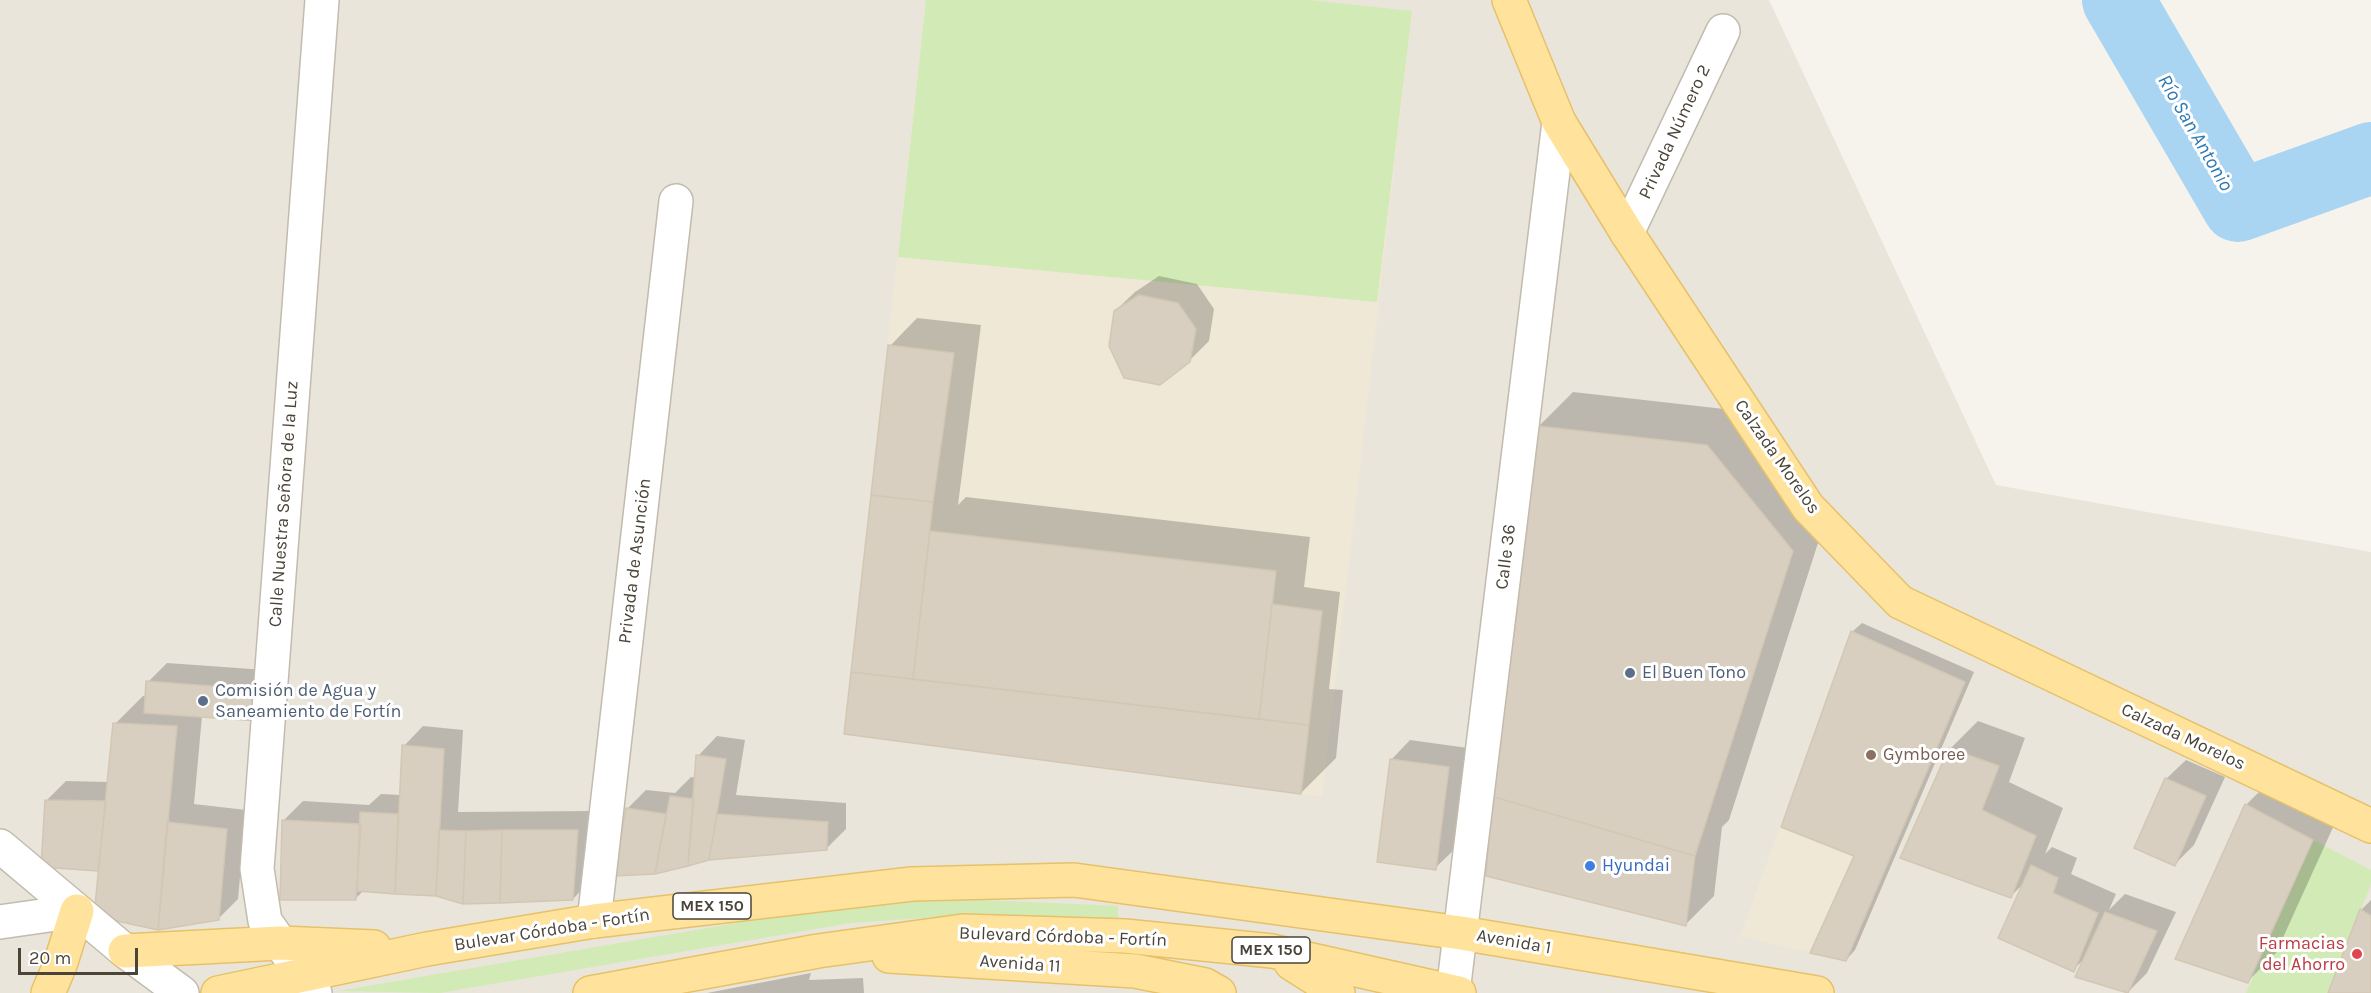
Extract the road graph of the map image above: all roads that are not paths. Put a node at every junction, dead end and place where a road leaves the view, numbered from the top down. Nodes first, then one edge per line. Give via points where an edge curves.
1 (322, 0) edge
2 (1509, 0) edge
3 (1723, 31) dead end
4 (1559, 122) junction
5 (676, 201) dead end
6 (1627, 233) junction
7 (2371, 826) edge
8 (0, 846) edge
9 (1211, 898) junction
10 (77, 911) junction
11 (594, 921) junction
12 (0, 922) edge
13 (1461, 933) junction
14 (280, 943) junction
15 (427, 949) junction
16 (125, 951) junction
17 (818, 951) junction
18 (1272, 951) junction
19 (308, 983) edge
20 (1709, 984) edge
21 (1208, 990) edge
22 (1456, 992) edge
23 (48, 993) edge
24 (182, 993) edge
25 (218, 993) edge
26 (590, 993) edge
27 (1338, 993) edge
28 (1817, 993) edge

1 - 14 street, Calle Nuestra Señora de la Luz via 257,869 265,921
2 - 4 main road, Calzada Morelos
3 - 6 street, Privada Número 2
4 - 6 main road, Calzada Morelos
4 - 13 street, Calle 36
5 - 11 street, Privada de Asunción
6 - 7 main road, Calzada Morelos via 1809,507 1900,602
8 - 10 street
9 - 11 main road, Bulevar Córdoba - Fortín / MEX 150 via 1074,880 912,884
9 - 13 main road, Avenida 1
9 - 18 main road, MEX 150
10 - 12 street
10 - 16 street
10 - 23 main road
11 - 15 main road, Bulevar Córdoba - Fortín / MEX 150
13 - 20 main road, Avenida 1
13 - 22 street, Calle 36
14 - 15 main road
14 - 16 main road
14 - 19 street, Calle Nuestra Señora de la Luz
15 - 19 main road, Bulevar Córdoba - Fortín / MEX 150
16 - 24 street
17 - 18 main road, Bulevard Córdoba - Fortín via 963,930 1125,936
17 - 21 main road, Avenida 11 via 1135,971
17 - 26 main road
18 - 22 main road
18 - 27 main road, MEX 150
19 - 25 main road, Bulevar Córdoba - Fortín / MEX 150
20 - 28 main road, Avenida 1

